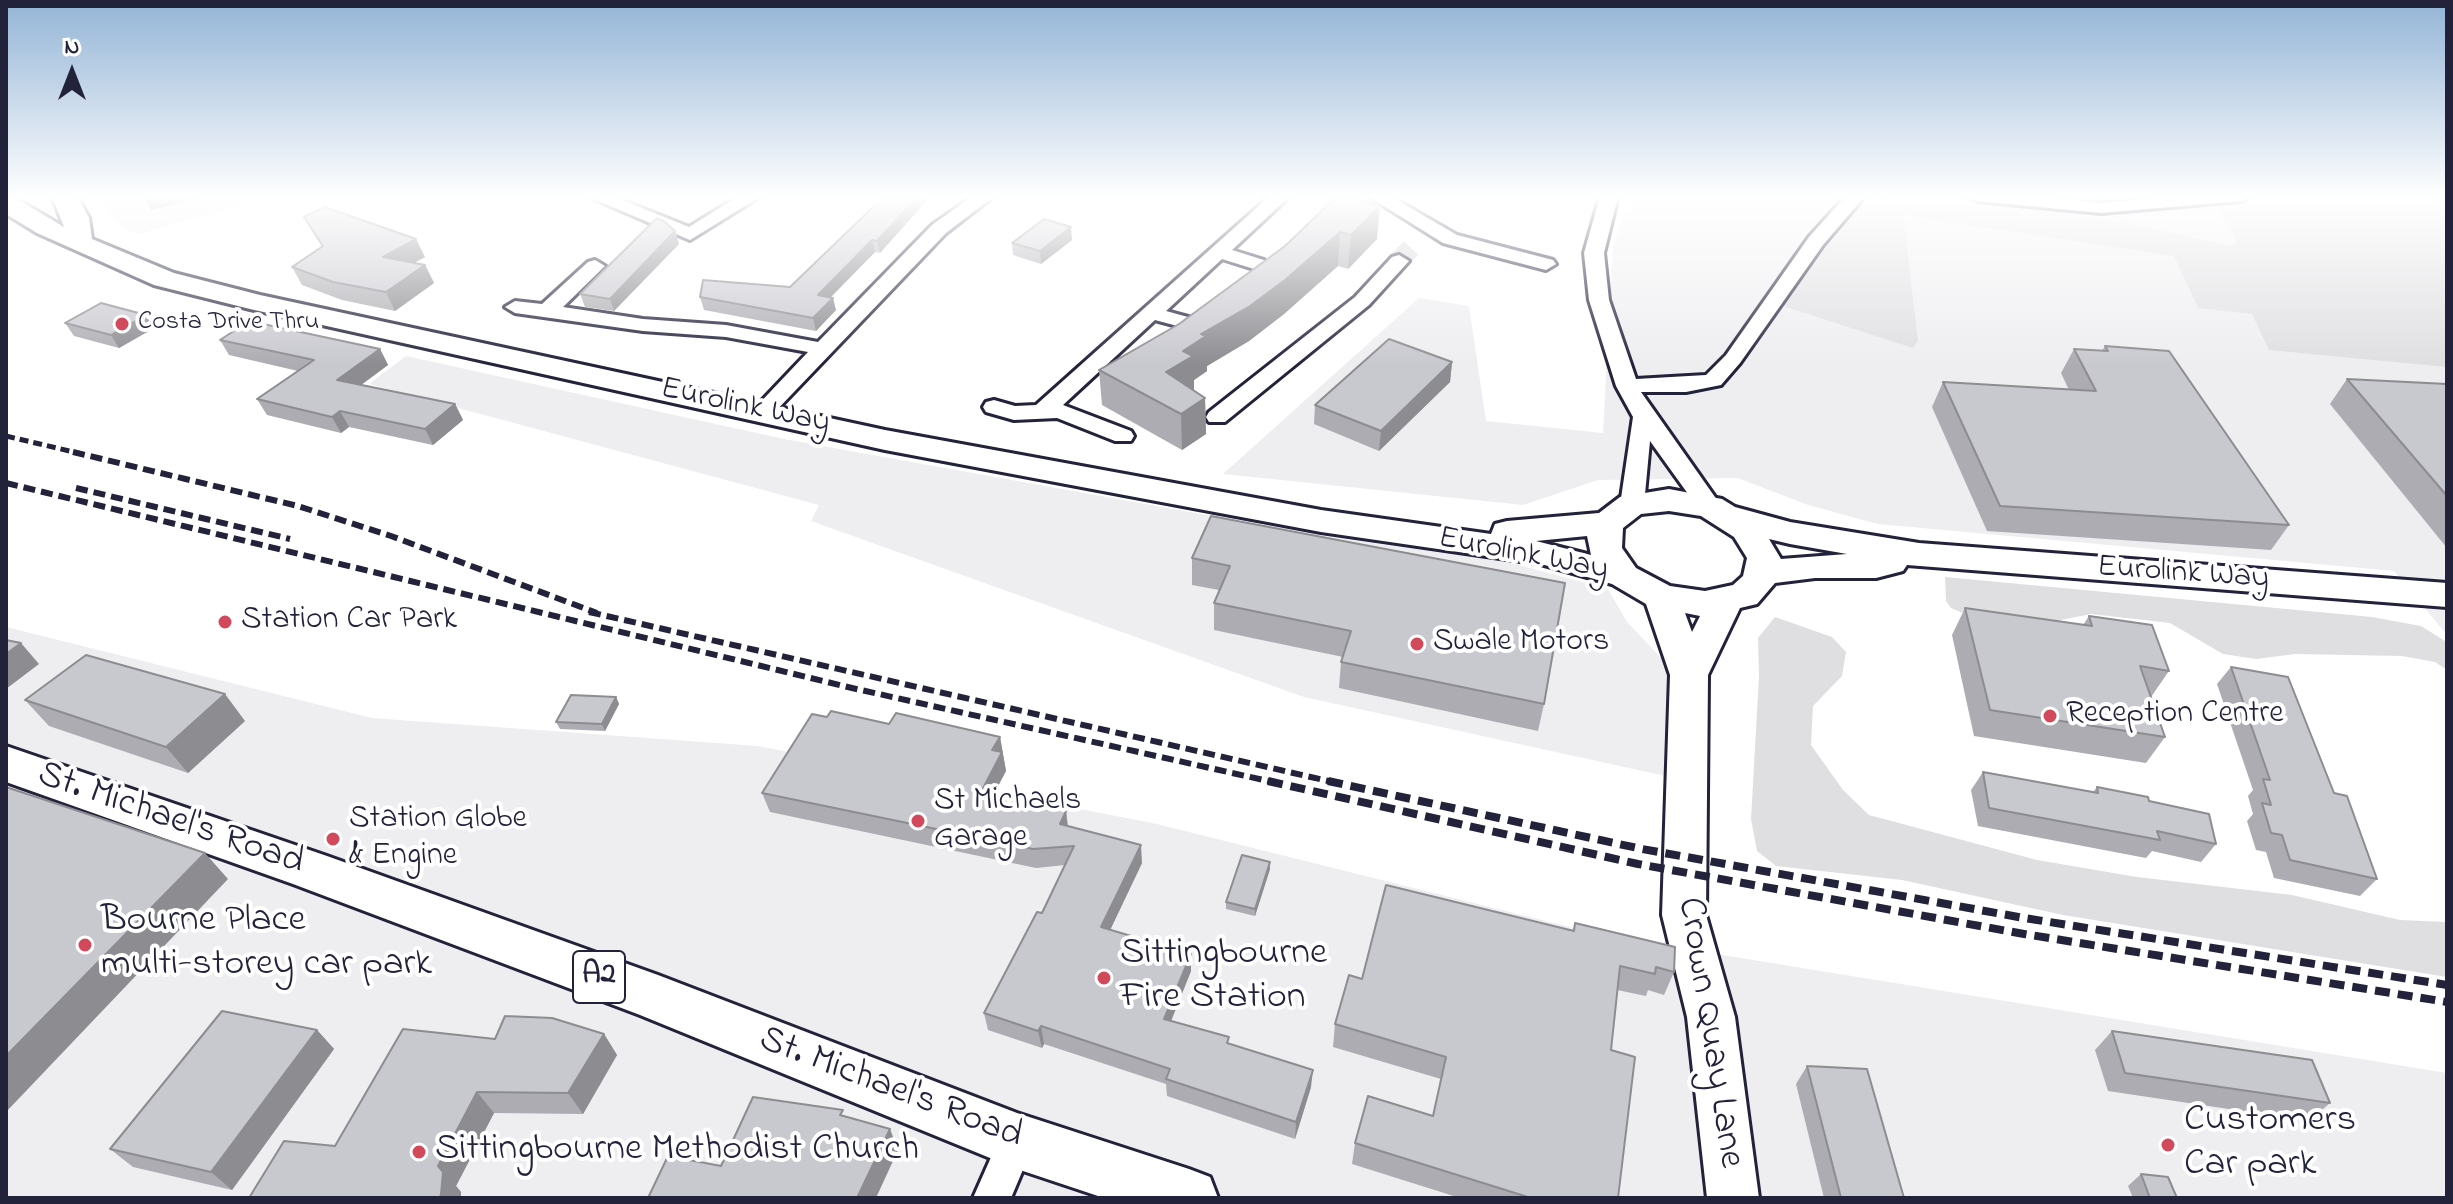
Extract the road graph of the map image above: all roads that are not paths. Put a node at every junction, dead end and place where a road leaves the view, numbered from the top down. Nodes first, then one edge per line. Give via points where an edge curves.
1 (101, 252) edge
2 (917, 252) edge
3 (1219, 252) joint
4 (1499, 252) edge
5 (1596, 252) edge
6 (1808, 252) edge
7 (1399, 261) tunnel mouth
8 (1257, 264) edge
9 (1546, 264) dead end
10 (595, 266) dead end
11 (515, 307) dead end
12 (547, 311) junction
13 (1152, 313) junction
14 (1192, 324) edge
15 (824, 349) junction
16 (1627, 386) junction
17 (994, 407) dead end
18 (1044, 410) junction
19 (763, 411) junction
20 (1217, 417) dead end
21 (1644, 417) junction
22 (1123, 436) dead end
23 (1720, 512) junction
24 (1620, 514) junction
25 (1421, 536) junction
26 (1919, 555) junction
27 (1763, 573) junction
28 (1624, 576) junction
29 (2447, 595) edge
30 (1661, 597) junction
31 (1726, 601) junction
32 (1689, 675) junction
33 (6, 764) edge
34 (1017, 1141) junction
35 (992, 1198) edge
36 (1189, 1198) edge
37 (1733, 1198) edge

1 - 19 main road, Eurolink Way via 164,279 241,298
2 - 15 street
3 - 8 street
3 - 13 street
4 - 9 street
5 - 16 street via 1599,300
6 - 16 street via 1713,380
7 - 20 street via 1362,301
10 - 12 street
11 - 12 street
12 - 15 street via 726,331
13 - 14 street
13 - 18 street
15 - 19 street
16 - 21 street
17 - 18 street via 1014,413
18 - 22 street via 1103,425
19 - 25 main road, Eurolink Way via 885,440
21 - 23 street
21 - 24 street
23 - 24 main road via 1669,500
23 - 26 main road, Eurolink Way via 1790,533
23 - 27 main road via 1758,543
24 - 25 main road, Eurolink Way via 1556,530
24 - 28 main road via 1604,535 1605,549
25 - 28 main road, Eurolink Way via 1542,553
26 - 27 main road, Eurolink Way via 1876,566
26 - 29 main road, Eurolink Way
27 - 31 main road via 1744,595
28 - 30 main road
30 - 31 main road via 1705,604
30 - 32 main road, Crown Quay Lane
31 - 32 main road, Crown Quay Lane
32 - 37 main road, Crown Quay Lane via 1684,915 1711,1017
33 - 34 main road, St. Michael's Road / A2 via 658,998
34 - 35 street
34 - 36 main road, St. Michael's Road / A2

